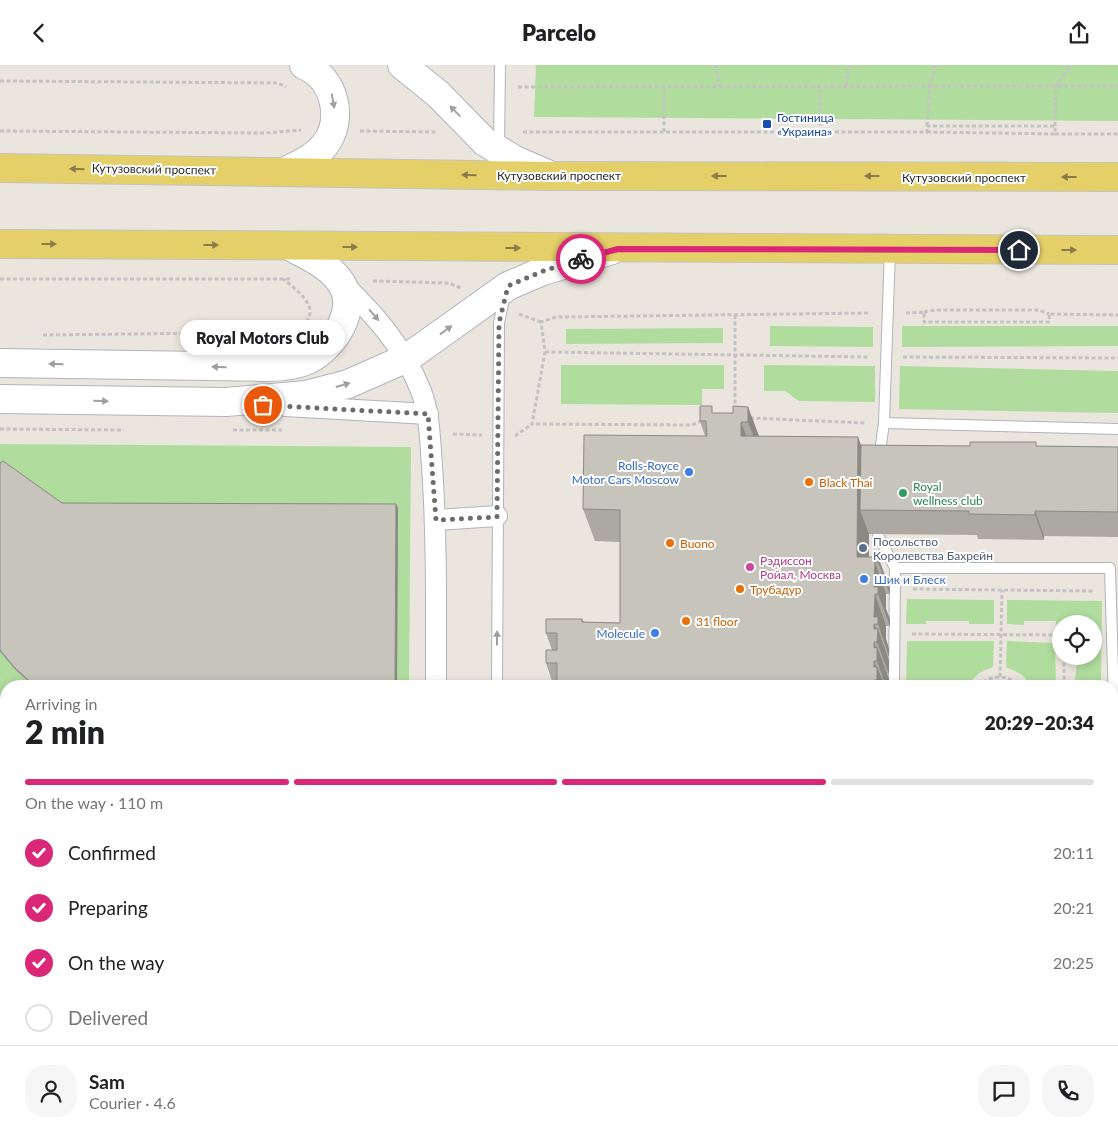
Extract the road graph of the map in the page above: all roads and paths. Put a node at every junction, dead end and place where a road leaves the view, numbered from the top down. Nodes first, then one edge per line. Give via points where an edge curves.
1 (304, 65) edge
2 (402, 65) edge
3 (500, 65) edge
4 (715, 65) edge
5 (849, 65) edge
6 (936, 65) edge
7 (1071, 65) edge
8 (0, 81) edge
9 (664, 86) junction
10 (820, 86) junction
11 (846, 86) junction
12 (1056, 86) junction
13 (1118, 86) edge
14 (287, 87) dead end
15 (512, 87) dead end
16 (720, 87) junction
17 (930, 87) junction
18 (305, 125) dead end
19 (927, 126) junction
20 (1055, 126) junction
21 (301, 130) junction
22 (334, 130) junction
23 (0, 131) edge
24 (664, 132) junction
25 (820, 132) junction
26 (927, 132) junction
27 (1055, 134) junction
28 (1118, 134) edge
29 (491, 138) junction
30 (0, 168) edge
31 (286, 171) junction
32 (552, 176) junction
33 (1118, 177) edge
34 (0, 244) edge
35 (289, 246) junction
36 (618, 249) junction
37 (890, 249) junction
38 (1118, 250) edge
39 (0, 279) edge
40 (283, 279) junction
41 (340, 280) junction
42 (499, 298) junction
43 (924, 312) junction
44 (735, 313) junction
45 (889, 313) junction
46 (1049, 314) junction
47 (1118, 315) edge
48 (540, 322) junction
49 (39, 335) dead end
50 (544, 352) junction
51 (733, 355) junction
52 (887, 357) junction
53 (406, 358) junction
54 (1118, 358) edge
55 (0, 363) edge
56 (0, 399) edge
57 (226, 402) junction
58 (428, 414) junction
59 (709, 417) edge
60 (735, 417) edge
61 (745, 418) edge
62 (884, 423) junction
63 (532, 424) junction
64 (1118, 429) edge
65 (429, 434) junction
66 (497, 435) junction
67 (878, 469) edge
68 (497, 517) junction
69 (436, 520) junction
70 (878, 535) edge
71 (895, 568) junction
72 (909, 589) dead end
73 (1002, 590) junction
74 (1111, 591) junction
75 (902, 634) dead end
76 (1001, 635) junction
77 (1052, 635) edge
78 (1064, 665) edge
79 (1000, 677) junction
80 (436, 680) edge
81 (497, 680) edge
82 (894, 680) edge
83 (987, 680) edge
84 (1012, 680) edge
85 (1064, 680) edge
86 (1115, 680) edge

1 -> 22 main road via 322,77 333,95
29 -> 2 main road
3 - 29 lane
4 - 16 path
5 - 11 path
6 - 17 path
7 - 12 path
8 - 14 path via 278,83
9 - 15 path
9 - 16 path
9 - 24 path
10 - 11 path
10 - 16 path
10 - 25 path
11 - 17 path
12 - 13 path
12 - 17 path
12 - 20 path
17 - 19 path
18 - 21 path
19 - 20 path
19 - 26 path
20 - 27 path
21 - 22 path
21 - 23 path via 265,133
22 - 29 path
22 - 31 main road via 309,160
24 - 25 path
24 - 29 path
25 - 26 path
26 - 27 path
27 - 28 path
29 - 32 main road
31 -> 30 main road, Кутузовский проспект
32 -> 31 main road, Кутузовский проспект
33 -> 32 main road, Кутузовский проспект
34 -> 35 main road
35 -> 36 main road
35 - 41 main road via 318,262
36 - 37 main road
36 - 42 main road via 543,271
37 -> 38 main road
37 - 45 lane
39 - 40 path
40 - 41 path
40 - 49 path via 304,295 309,305 308,317 302,327 292,332
41 - 42 path via 449,283
41 -> 53 street via 375,315
41 -> 55 main road via 347,298 345,316 337,333 326,347 289,367
42 - 48 path
53 -> 42 main road
42 - 66 lane
43 - 45 path
43 - 46 path via 1038,310
43 - 46 path via 924,322 1049,322
44 - 45 path
44 - 48 path via 556,317
44 - 51 path
45 - 52 lane
46 - 47 path
48 - 50 path
50 - 51 path
50 - 63 path
51 - 52 path
51 - 60 path
52 - 54 path
52 - 62 lane
57 -> 53 main road via 306,395 348,383
53 - 58 street
56 -> 57 main road
57 - 58 street
58 - 65 street
59 - 63 path via 692,425
61 - 62 path
62 - 64 lane
62 - 67 lane
63 - 66 path via 518,435
65 - 66 path
65 - 69 street
66 - 68 lane
68 - 69 street
81 -> 68 lane
69 - 80 street
70 - 71 lane
71 - 74 lane via 1110,567
71 - 82 lane
72 - 73 path
73 - 74 path
73 - 76 path
74 - 86 lane
75 - 76 path
76 - 77 path
76 - 79 path
78 - 85 path
79 - 83 path
79 - 84 path

